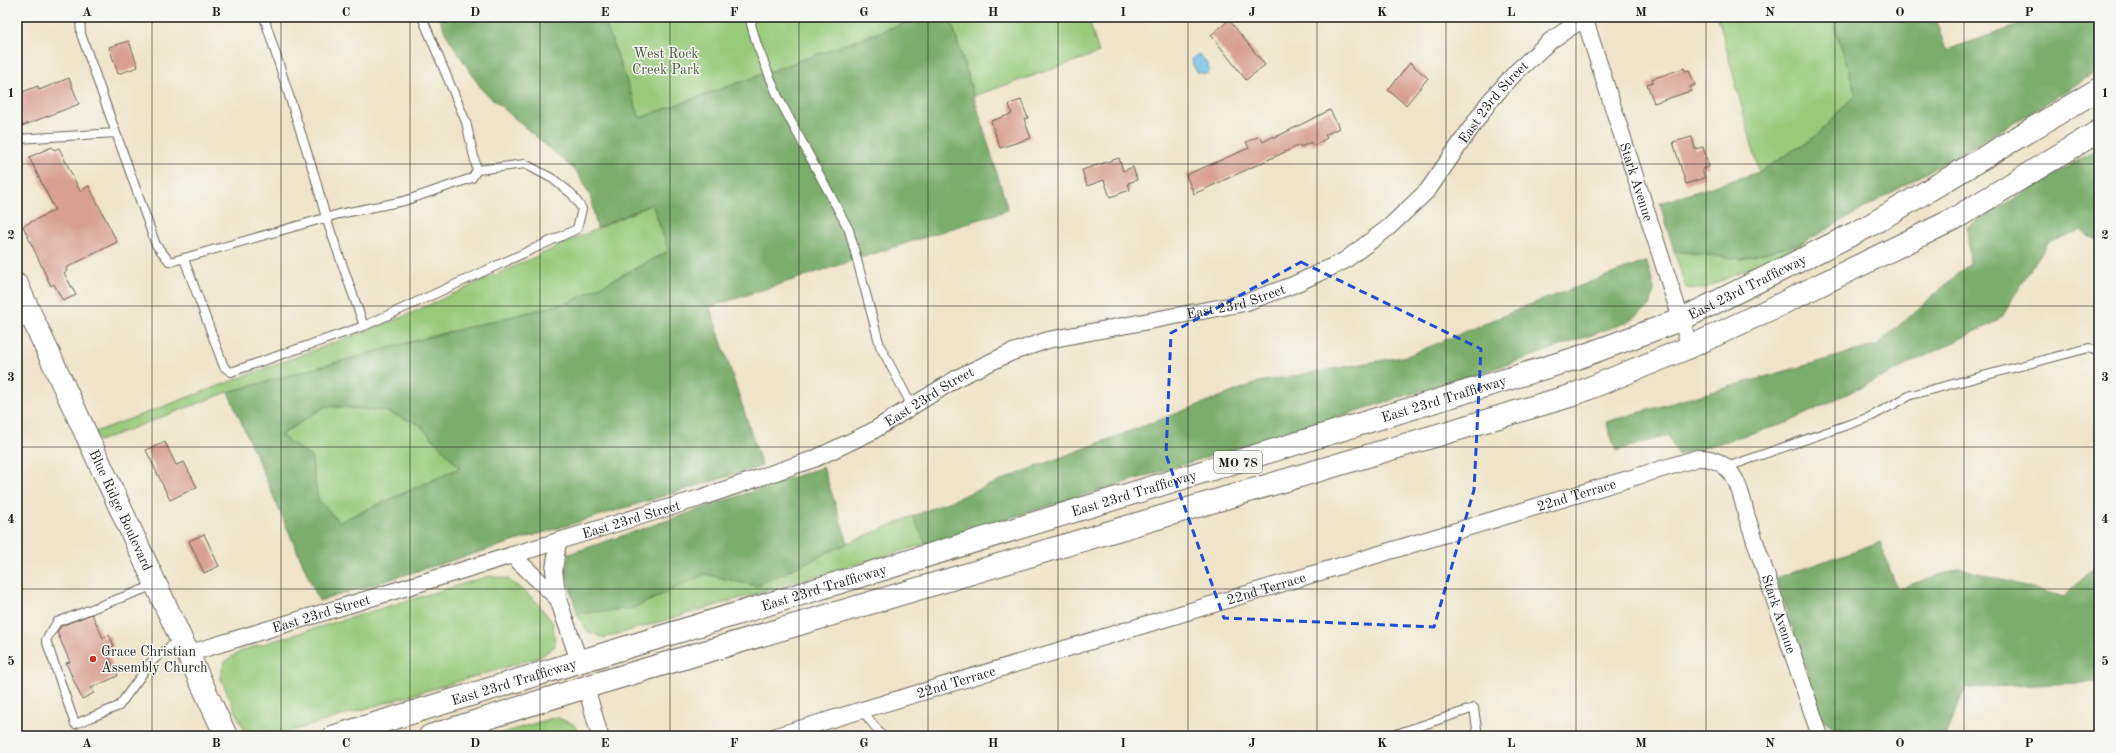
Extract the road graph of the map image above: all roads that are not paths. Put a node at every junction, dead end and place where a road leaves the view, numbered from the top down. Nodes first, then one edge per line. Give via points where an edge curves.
1 (80, 17) edge
2 (264, 17) edge
3 (422, 17) edge
4 (753, 17) edge
5 (1585, 17) edge
6 (2099, 89) edge
7 (2099, 131) edge
8 (116, 133) junction
9 (17, 139) edge
10 (477, 170) junction
11 (326, 218) junction
12 (184, 259) junction
13 (17, 285) edge
14 (24, 318) edge
15 (1680, 320) junction
16 (364, 326) junction
17 (1690, 347) junction
18 (2099, 352) edge
19 (912, 406) junction
20 (1727, 467) junction
21 (558, 541) junction
22 (512, 555) junction
23 (157, 585) junction
24 (558, 599) junction
25 (184, 646) junction
26 (578, 661) junction
27 (586, 687) junction
28 (862, 710) junction
29 (224, 733) edge
30 (335, 736) edge
31 (430, 736) edge
32 (600, 736) edge
33 (776, 736) edge
34 (882, 736) edge
35 (1390, 736) edge
36 (1478, 736) edge
37 (1820, 736) edge

1 - 8 lane via 81,34
2 - 11 lane
3 - 10 lane via 466,122
4 - 19 lane via 751,24 757,45 778,97 849,230 880,346
5 - 15 street, Stark Avenue
5 - 19 street, East 23rd Street via 1550,41 1516,72 1489,102 1428,190 1388,228 1344,261 1244,304 1048,340 1010,353 959,376
6 - 15 main road, East 23rd Trafficway / MO 78 via 1867,227
7 - 17 main road, East 23rd Trafficway / MO 78 via 1954,219
8 - 9 lane
8 - 12 lane via 156,246 170,262
10 - 11 lane via 472,178 404,201
10 - 16 lane via 525,164 553,178 572,194 582,209 577,229
11 - 12 lane
11 - 16 lane
12 - 16 lane via 224,367 232,372
13 - 14 main road, Blue Ridge Boulevard
14 - 23 main road, Blue Ridge Boulevard
15 - 17 street, Stark Avenue
15 - 26 main road, East 23rd Trafficway / MO 78 via 1577,358 1430,404
17 - 27 main road, East 23rd Trafficway / MO 78 via 1570,396
18 - 20 lane via 2089,348 1911,395 1870,417
19 - 21 street, East 23rd Street via 871,432 814,459 700,498
20 - 28 street, 22nd Terrace via 1710,458 1698,458
20 - 37 street, Stark Avenue via 1742,492 1749,522
21 - 22 street, East 23rd Street
21 - 24 street via 554,570
22 - 24 street
22 - 25 street, East 23rd Street
23 - 25 main road, Blue Ridge Boulevard
23 - 25 lane via 57,622 46,640 75,724 118,706 151,662
24 - 26 street
25 - 29 main road, Blue Ridge Boulevard
26 - 30 main road, East 23rd Trafficway / MO 78
27 - 31 main road, East 23rd Trafficway / MO 78
27 - 32 street
28 - 33 street, 22nd Terrace
28 - 34 lane
35 - 36 lane via 1474,708

